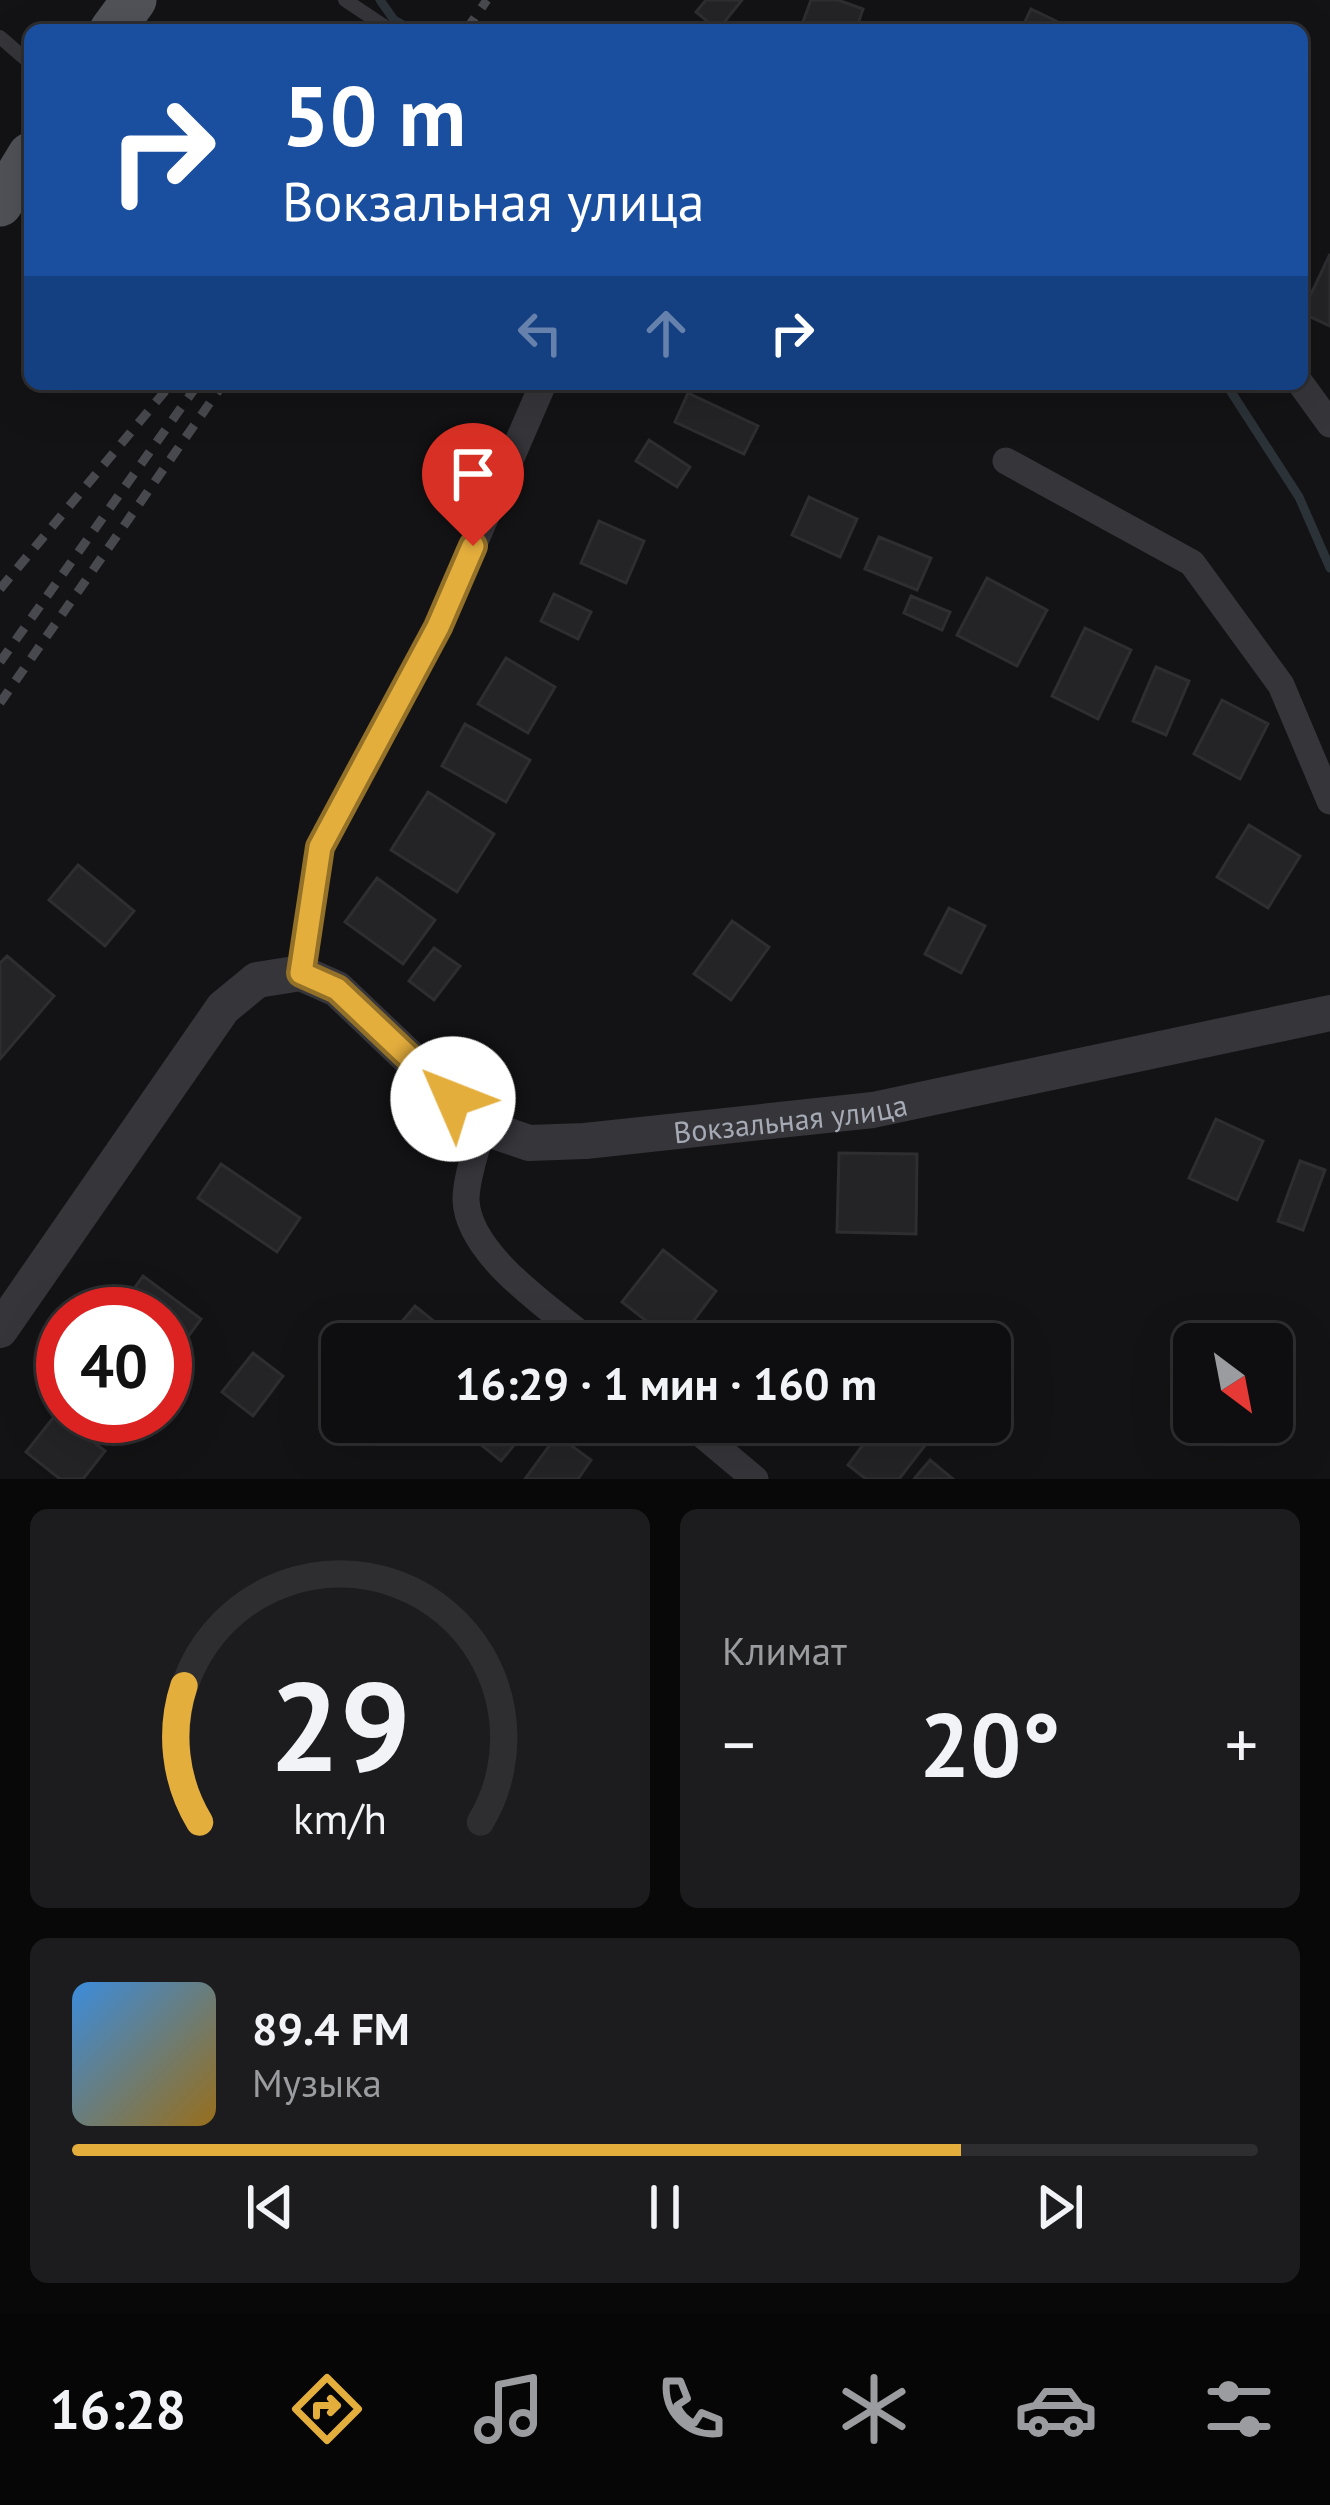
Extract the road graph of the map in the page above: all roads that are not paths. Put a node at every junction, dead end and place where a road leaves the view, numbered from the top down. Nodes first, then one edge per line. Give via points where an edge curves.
1 (345, 0) edge
2 (381, 24) edge
3 (0, 38) edge
4 (24, 58) edge
5 (24, 164) edge
6 (0, 205) edge
7 (541, 390) edge
8 (1305, 390) edge
9 (1330, 424) edge
10 (1006, 461) dead end
11 (1330, 801) edge
12 (301, 973) junction
13 (1330, 1013) edge
14 (482, 1126) junction
15 (568, 1323) edge
16 (0, 1330) edge
17 (712, 1443) edge
18 (755, 1479) edge

1 - 2 lane
3 - 4 lane
5 - 6 main road
7 - 12 street via 438,627 320,847
8 - 9 street
10 - 11 street via 1192,563 1281,685
12 - 14 street, Вокзальная улица via 337,989
12 - 16 street via 257,980 223,1008
13 - 14 street, Вокзальная улица via 873,1111 585,1141 530,1143
14 - 15 street via 466,1202 482,1244
17 - 18 street

